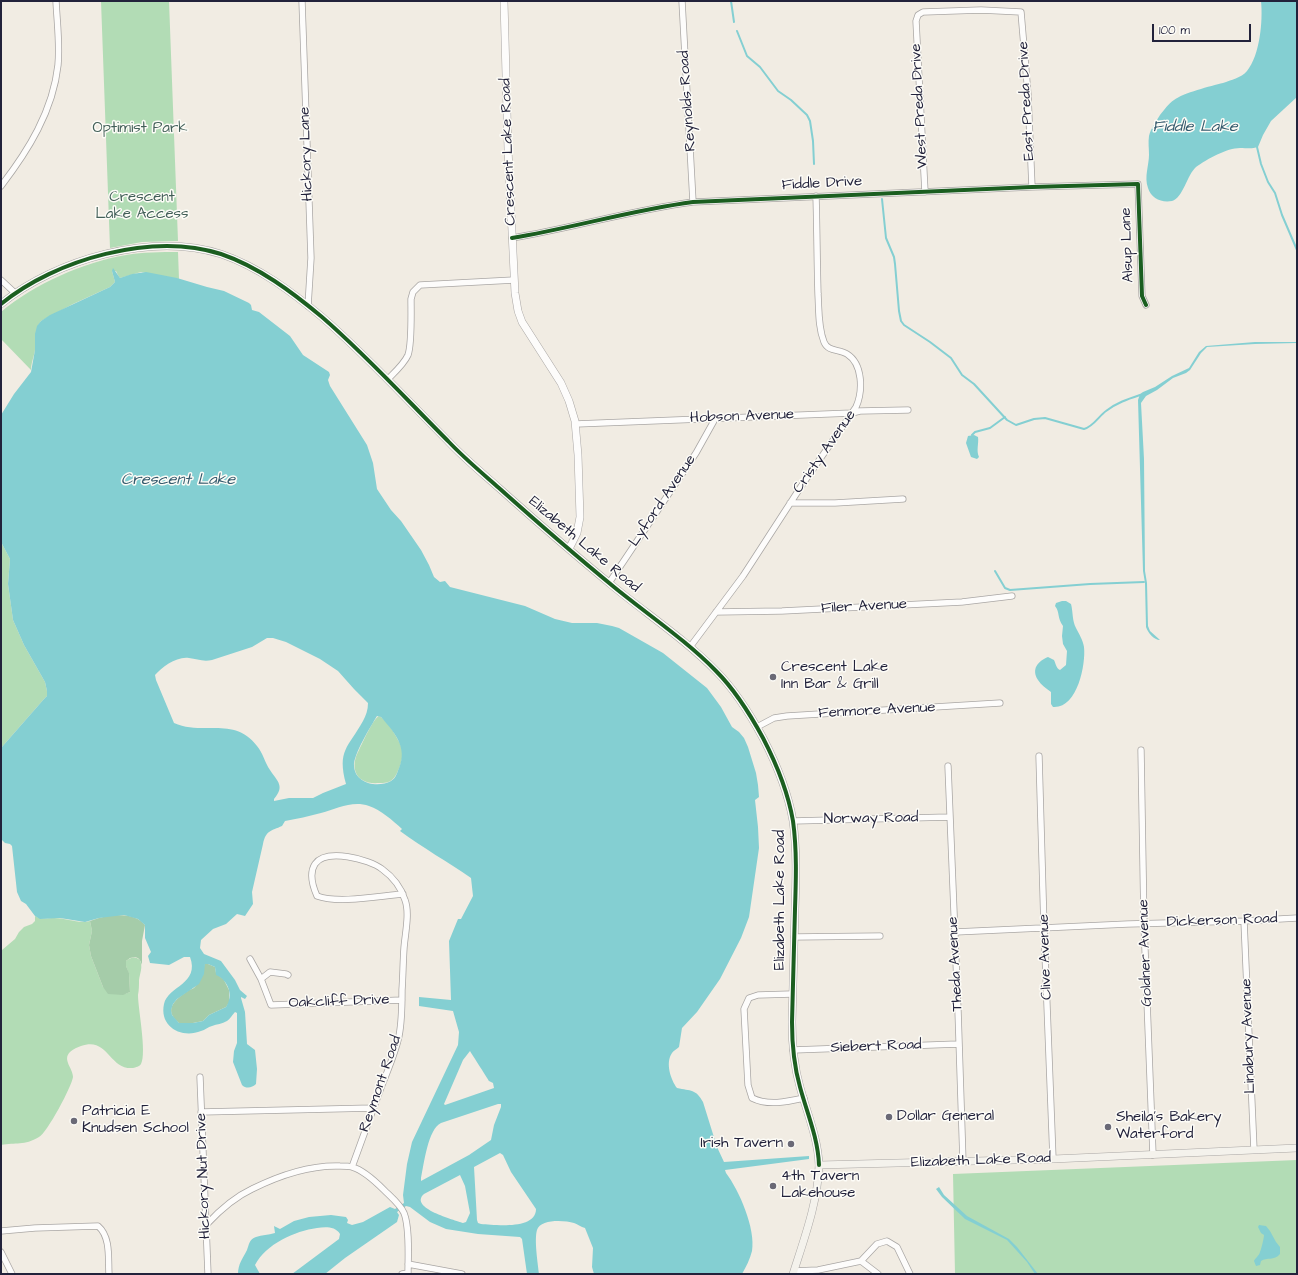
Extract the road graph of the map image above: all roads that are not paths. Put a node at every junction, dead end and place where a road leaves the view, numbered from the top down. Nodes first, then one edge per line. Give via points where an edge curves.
1 (56, 1) edge
2 (302, 1) edge
3 (504, 1) edge
4 (682, 1) edge
5 (1022, 15) joint
6 (1138, 184) joint
7 (1, 186) edge
8 (1032, 186) junction
9 (925, 192) junction
10 (816, 196) junction
11 (693, 202) junction
12 (512, 238) junction
13 (1, 280) edge
14 (514, 280) junction
15 (15, 293) junction
16 (1, 304) edge
17 (1146, 305) dead end
18 (308, 306) junction
19 (388, 379) junction
20 (908, 410) dead end
21 (852, 413) junction
22 (715, 419) junction
23 (576, 424) junction
24 (903, 499) dead end
25 (790, 503) junction
26 (569, 549) junction
27 (609, 583) junction
28 (1012, 596) dead end
29 (716, 612) junction
30 (690, 647) junction
31 (1000, 703) dead end
32 (757, 727) junction
33 (1141, 750) dead end
34 (1039, 756) dead end
35 (948, 766) dead end
36 (950, 817) junction
37 (793, 821) junction
38 (403, 894) junction
39 (1297, 918) edge
40 (1244, 921) junction
41 (1144, 924) junction
42 (1044, 928) junction
43 (955, 932) junction
44 (880, 936) dead end
45 (794, 937) junction
46 (250, 959) dead end
47 (288, 975) dead end
48 (261, 979) junction
49 (792, 994) junction
50 (402, 1000) junction
51 (958, 1044) junction
52 (793, 1050) junction
53 (200, 1077) dead end
54 (804, 1098) junction
55 (373, 1108) junction
56 (201, 1112) junction
57 (1297, 1148) edge
58 (1254, 1150) junction
59 (1153, 1155) junction
60 (1053, 1159) junction
61 (963, 1162) junction
62 (819, 1165) junction
63 (352, 1167) junction
64 (207, 1224) junction
65 (1, 1231) edge
66 (1, 1252) edge
67 (861, 1261) junction
68 (408, 1264) junction
69 (794, 1272) edge
70 (408, 1273) edge
71 (12, 1274) edge
72 (109, 1274) edge
73 (208, 1274) edge
74 (402, 1274) edge
75 (462, 1274) edge
76 (878, 1274) edge
77 (910, 1274) edge

1 - 7 street via 58,66 49,105 32,142
2 - 18 street, Hickory Lane via 311,258
3 - 12 street, Crescent Lake Road
4 - 11 street, Reynolds Road
5 - 8 street, East Preda Drive
5 - 9 street, West Preda Drive via 1021,12 981,10 923,12 918,15 916,21
6 - 8 street, Fiddle Drive
6 - 17 street, Alsup Lane via 1142,296
8 - 9 street, Fiddle Drive
9 - 10 street, Fiddle Drive
10 - 11 street, Fiddle Drive
10 - 21 street, Cristy Avenue via 822,335 826,346 854,360 859,373 859,399
11 - 12 street, Fiddle Drive
12 - 14 street, Crescent Lake Road
13 - 15 street
14 - 19 street via 420,286 413,292 411,299 408,355
14 - 23 street, Crescent Lake Road via 522,322 570,401
15 - 16 street, Elizabeth Lake Road
15 - 18 street, Elizabeth Lake Road via 52,273 96,257 138,248 182,247 207,250 235,260 271,279
18 - 19 street, Elizabeth Lake Road
19 - 26 street, Elizabeth Lake Road via 461,454
20 - 21 street, Hobson Avenue
21 - 22 street, Hobson Avenue
21 - 25 street, Cristy Avenue
22 - 23 street, Hobson Avenue
22 - 27 street, Lyford Avenue via 696,453
23 - 26 street, Crescent Lake Road via 581,512 577,533
24 - 25 street
25 - 29 street, Cristy Avenue via 743,576
26 - 27 street, Elizabeth Lake Road
27 - 30 street, Elizabeth Lake Road
28 - 29 street, Filer Avenue via 955,603
29 - 30 street, Cristy Avenue
30 - 32 street, Elizabeth Lake Road via 727,682
31 - 32 street, Fenmore Avenue via 787,716 774,718
32 - 37 street, Elizabeth Lake Road via 779,775
33 - 41 street, Goldner Avenue
34 - 42 street, Clive Avenue
35 - 36 street, Theda Avenue
36 - 37 street, Norway Road
36 - 43 street, Theda Avenue
37 - 45 street, Elizabeth Lake Road via 796,871
38 - 38 street, Reymont Road via 374,898 326,899 317,896 312,876 314,865 320,859 329,856 349,856 366,860 382,868 398,883
38 - 50 street, Reymont Road via 407,917
39 - 40 street, Dickerson Road
40 - 41 street, Dickerson Road
40 - 58 street, Linabury Avenue
41 - 42 street, Dickerson Road
41 - 59 street, Goldner Avenue
42 - 43 street, Dickerson Road
42 - 60 street, Clive Avenue
43 - 51 street, Theda Avenue
44 - 45 street
45 - 49 street, Elizabeth Lake Road
46 - 48 street
47 - 48 street via 270,972
48 - 50 street, Oakcliff Drive via 271,1005
49 - 52 street, Elizabeth Lake Road
49 - 54 street via 758,995 749,998 744,1009 748,1085 752,1098 758,1101 783,1102
50 - 55 street, Reymont Road via 399,1037
51 - 52 street, Siebert Road
51 - 61 street, Theda Avenue
52 - 54 street, Elizabeth Lake Road
53 - 56 street, Hickory Nut Drive
54 - 62 street, Elizabeth Lake Road via 814,1133
55 - 56 street
55 - 63 street, Reymont Road
56 - 64 street, Hickory Nut Drive
57 - 58 main road, Elizabeth Lake Road
58 - 59 main road, Elizabeth Lake Road
59 - 60 main road, Elizabeth Lake Road
60 - 61 main road, Elizabeth Lake Road
61 - 62 main road, Elizabeth Lake Road
62 - 69 main road via 811,1216
63 - 64 street via 313,1167 270,1181 232,1201
63 - 68 street via 371,1178 400,1208 406,1221
64 - 73 street, Hickory Nut Drive
65 - 72 street via 98,1226 106,1237
66 - 71 street
67 - 69 street
67 - 76 street
67 - 77 street via 877,1244 887,1240 897,1247
68 - 70 street
68 - 75 street
70 - 74 street

